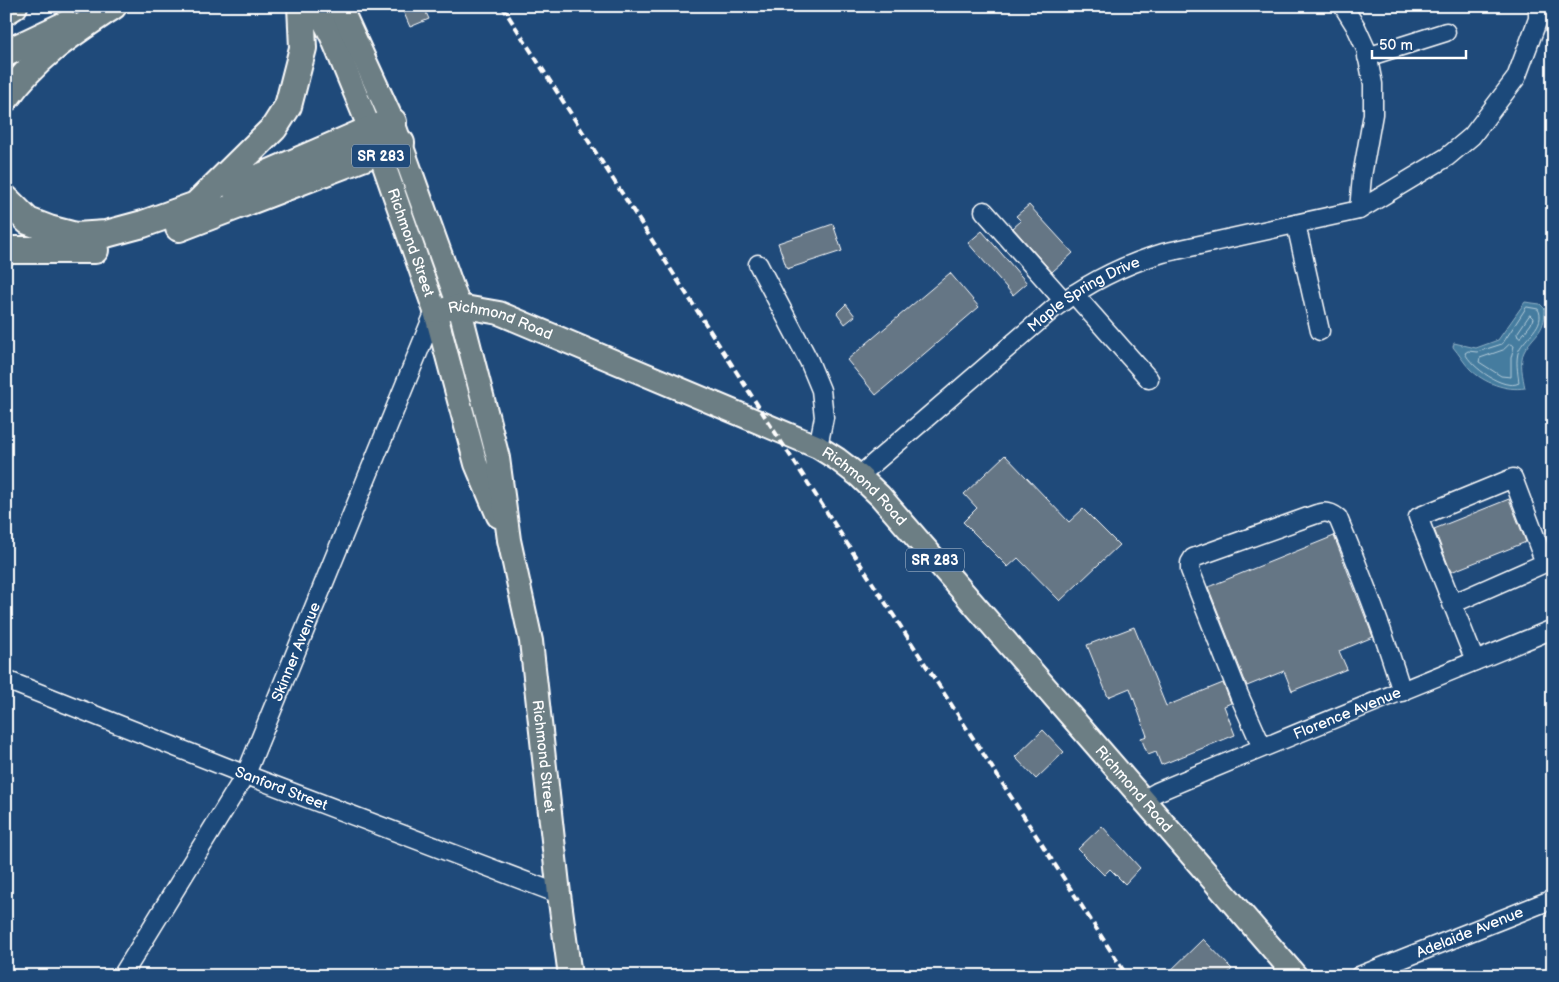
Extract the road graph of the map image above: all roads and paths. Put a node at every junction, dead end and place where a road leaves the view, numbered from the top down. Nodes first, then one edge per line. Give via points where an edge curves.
1 (14, 6) edge
2 (104, 6) edge
3 (113, 6) edge
4 (301, 6) edge
5 (316, 6) edge
6 (340, 6) edge
7 (1343, 6) edge
8 (1538, 6) edge
9 (6, 11) edge
10 (1446, 32) dead end
11 (6, 53) edge
12 (1368, 58) junction
13 (6, 98) edge
14 (386, 137) junction
15 (6, 199) edge
16 (196, 205) junction
17 (1359, 210) junction
18 (984, 211) dead end
19 (1296, 224) junction
20 (6, 250) edge
21 (758, 264) dead end
22 (1069, 297) junction
23 (459, 306) junction
24 (436, 311) junction
25 (1320, 331) dead end
26 (1149, 379) dead end
27 (818, 447) junction
28 (859, 476) junction
29 (509, 540) junction
30 (1452, 604) junction
31 (1553, 629) edge
32 (1476, 661) junction
33 (6, 680) edge
34 (1402, 692) junction
35 (1262, 747) junction
36 (246, 774) junction
37 (1143, 800) junction
38 (559, 894) junction
39 (1553, 899) edge
40 (122, 976) edge
41 (570, 976) edge
42 (1296, 976) edge
43 (1359, 976) edge

1 - 9 highway
2 - 11 highway
3 - 13 highway via 37,61
4 - 16 highway via 303,48 288,106 274,128
5 - 14 main road, Richmond Street / SR 283
6 - 14 main road, Richmond Street / SR 283
7 - 12 street via 1356,27
8 - 17 street, Maple Spring Drive via 1538,19 1516,78 1472,136 1447,157
10 - 12 street
12 - 17 street via 1373,84 1373,114
14 - 16 highway
14 - 20 highway via 143,241 103,250
14 - 23 main road, Richmond Street / SR 283
14 - 24 main road, Richmond Street / SR 283
15 - 16 highway via 28,221 76,236 106,234
17 - 19 street, Maple Spring Drive
18 - 22 street
19 - 22 street, Maple Spring Drive via 1138,260
19 - 25 street
21 - 27 street via 809,360 821,390 824,417
22 - 26 street
22 - 28 street, Maple Spring Drive
23 - 24 main road, Richmond Road / SR 283
23 - 27 main road, Richmond Road / SR 283 via 498,313
23 - 29 main road, Richmond Street via 498,458
24 - 29 main road, Richmond Street via 476,464
24 - 36 street, Skinner Avenue
27 - 28 main road, Richmond Road / SR 283
28 - 37 main road, Richmond Road / SR 283 via 880,496
29 - 38 main road, Richmond Street via 531,641
30 - 30 street via 1418,517 1513,478 1545,563
30 - 32 street
31 - 32 street, Florence Avenue
32 - 34 street, Florence Avenue
33 - 36 street, Sanford Street
34 - 35 street, Florence Avenue
34 - 35 street via 1366,585 1338,518 1332,513 1326,511 1193,558 1190,570
35 - 37 street, Florence Avenue
36 - 38 street, Sanford Street
36 - 40 street, Skinner Avenue
37 - 42 main road, Richmond Road / SR 283
38 - 41 main road, Richmond Street
39 - 43 street, Adelaide Avenue

